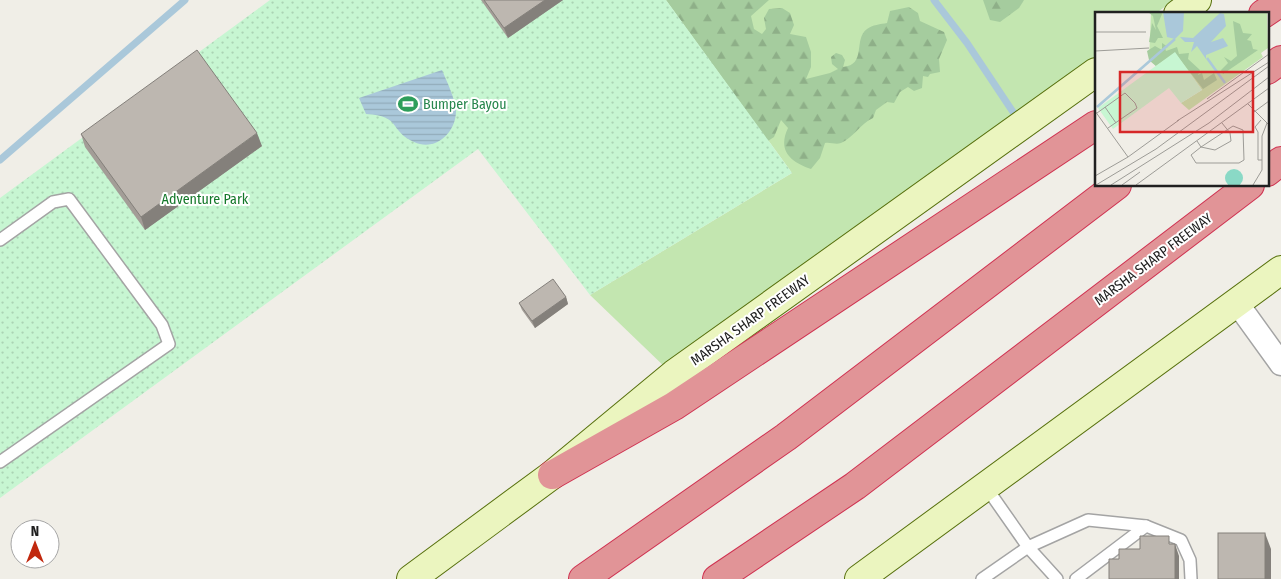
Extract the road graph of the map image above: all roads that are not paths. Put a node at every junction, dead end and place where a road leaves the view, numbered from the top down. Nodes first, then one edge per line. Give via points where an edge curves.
1 (1197, 0) edge
2 (1281, 2) edge
3 (1181, 12) edge
4 (1266, 12) edge
5 (1281, 60) edge
6 (1268, 69) edge
7 (1095, 73) edge
8 (1095, 126) edge
9 (1281, 161) edge
10 (1268, 171) edge
11 (1116, 186) edge
12 (1249, 186) edge
13 (0, 240) edge
14 (1281, 270) edge
15 (1237, 303) junction
16 (1281, 364) edge
17 (0, 462) edge
18 (552, 476) junction
19 (986, 487) junction
20 (1146, 526) junction
21 (1028, 547) junction
22 (411, 579) edge
23 (582, 579) edge
24 (717, 579) edge
25 (859, 579) edge
26 (982, 579) edge
27 (1057, 579) edge
28 (1076, 579) edge
29 (1190, 579) edge

1 - 3 main road
2 - 4 highway
5 - 6 highway
7 - 18 main road, MARSHA SHARP FREEWAY via 674,374
8 - 18 highway via 674,406
9 - 10 highway
11 - 23 highway via 786,437
12 - 24 highway, MARSHA SHARP FREEWAY via 855,486
13 - 17 lane via 53,202 69,199 162,325 169,344
14 - 15 main road
15 - 16 street
15 - 19 main road
18 - 22 main road, MARSHA SHARP FREEWAY
19 - 21 lane
19 - 25 main road
20 - 21 lane via 1088,520
20 - 28 lane
20 - 29 lane via 1181,540 1190,560
21 - 26 lane
21 - 27 lane

